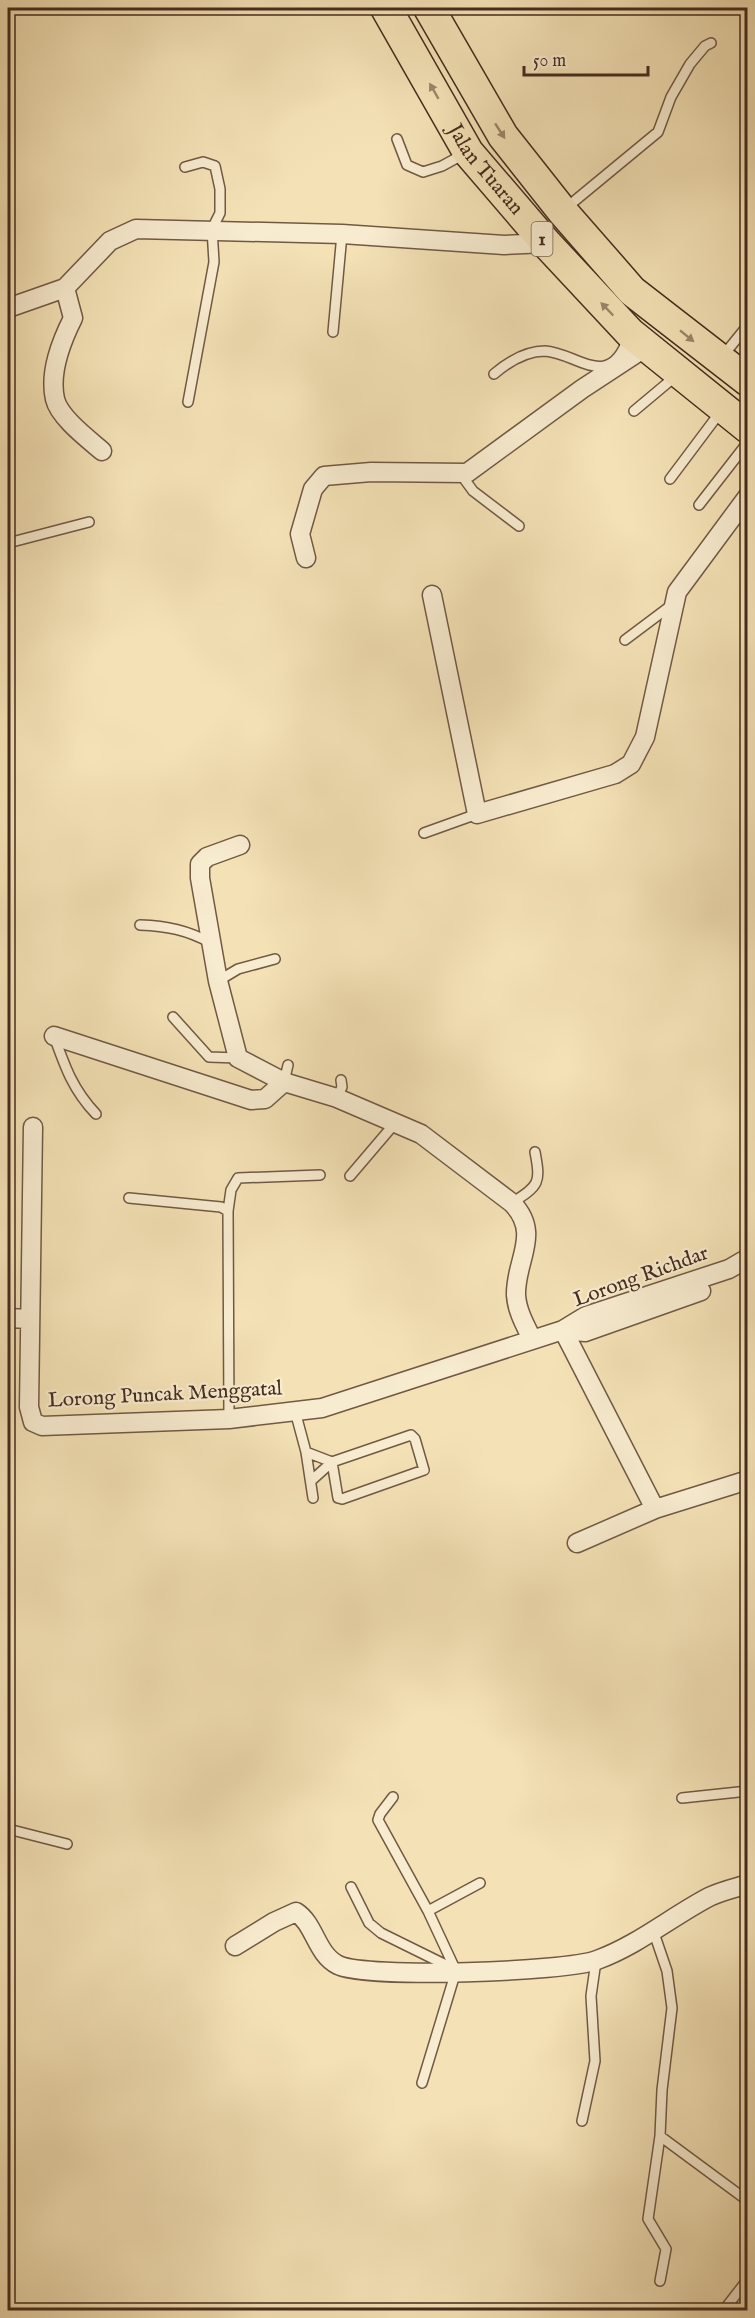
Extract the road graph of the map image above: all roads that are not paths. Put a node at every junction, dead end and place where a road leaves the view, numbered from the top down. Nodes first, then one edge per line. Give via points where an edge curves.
1 (386, 8) edge
2 (429, 8) edge
3 (711, 43) dead end
4 (397, 139) dead end
5 (468, 152) junction
6 (185, 168) dead end
7 (562, 212) junction
8 (212, 229) junction
9 (342, 234) junction
10 (546, 243) junction
11 (65, 288) junction
12 (8, 308) edge
13 (747, 325) edge
14 (333, 332) dead end
15 (638, 340) junction
16 (718, 361) junction
17 (494, 374) dead end
18 (679, 374) junction
19 (747, 381) edge
20 (188, 402) dead end
21 (722, 409) junction
22 (634, 411) dead end
23 (747, 428) edge
24 (747, 442) edge
25 (102, 451) dead end
26 (670, 479) dead end
27 (464, 482) junction
28 (747, 496) edge
29 (699, 505) dead end
30 (89, 522) dead end
31 (519, 526) dead end
32 (8, 543) edge
33 (306, 558) dead end
34 (432, 596) dead end
35 (673, 604) junction
36 (625, 640) dead end
37 (477, 814) junction
38 (424, 833) dead end
39 (240, 845) dead end
40 (140, 926) dead end
41 (211, 943) junction
42 (275, 959) dead end
43 (218, 981) junction
44 (173, 1017) dead end
45 (54, 1036) joint
46 (238, 1059) junction
47 (286, 1074) junction
48 (341, 1080) dead end
49 (337, 1098) junction
50 (96, 1114) dead end
51 (396, 1122) junction
52 (33, 1127) dead end
53 (535, 1152) dead end
54 (320, 1175) dead end
55 (350, 1176) dead end
56 (129, 1198) dead end
57 (512, 1203) junction
58 (228, 1211) junction
59 (747, 1258) edge
60 (747, 1270) edge
61 (8, 1318) edge
62 (29, 1319) junction
63 (563, 1330) junction
64 (532, 1339) junction
65 (295, 1410) junction
66 (229, 1419) junction
67 (306, 1452) junction
68 (332, 1462) junction
69 (747, 1479) edge
70 (312, 1480) junction
71 (313, 1498) dead end
72 (655, 1509) junction
73 (577, 1543) dead end
74 (747, 1791) edge
75 (393, 1797) dead end
76 (682, 1798) dead end
77 (8, 1829) edge
78 (67, 1844) dead end
79 (480, 1883) dead end
80 (747, 1884) edge
81 (351, 1887) dead end
82 (428, 1911) junction
83 (654, 1933) junction
84 (235, 1946) dead end
85 (596, 1961) junction
86 (456, 1971) junction
87 (422, 2083) dead end
88 (582, 2121) dead end
89 (660, 2136) junction
90 (747, 2201) edge
91 (747, 2279) edge
92 (660, 2281) dead end
93 (724, 2310) edge

5 -> 1 main road, Jalan Tuaran / 1
2 -> 7 main road, Jalan Tuaran / 1 via 502,136
3 - 7 lane via 690,64 670,97 658,132
4 - 5 lane via 407,165 423,172
5 - 10 main road, Jalan Tuaran / 1
6 - 8 lane via 203,162 215,166 220,213
7 -> 16 main road, Jalan Tuaran / 1 via 632,291
8 - 9 street
8 - 11 street via 136,229 110,241
8 - 20 lane via 214,262
9 - 10 street via 504,245
9 - 14 lane
15 -> 10 main road, Jalan Tuaran / 1
11 - 12 street
11 - 25 street via 73,318 56,362 55,400 70,422
13 - 16 lane
15 - 17 lane via 605,365 581,364 543,351 509,361
15 - 18 main road, Jalan Tuaran / 1
15 - 27 street via 582,389 467,473
16 - 19 main road, Jalan Tuaran / 1
18 - 21 main road, Jalan Tuaran / 1
18 - 22 lane
21 - 23 main road, Jalan Tuaran / 1
21 - 26 lane
24 - 29 lane
27 - 31 lane
27 - 33 street via 371,472 324,476 313,489 300,534
28 - 35 street via 677,592
30 - 32 lane
34 - 37 street
35 - 36 lane
35 - 37 street via 645,737 631,764 615,774
37 - 38 lane
39 - 41 street via 207,857 200,864
40 - 41 lane via 168,926
41 - 43 street
42 - 43 lane via 238,969
43 - 46 street
44 - 46 lane via 209,1057
45 - 47 street via 251,1100 265,1099
45 - 50 lane via 69,1079
46 - 47 street
47 - 49 street
48 - 49 lane
49 - 51 street
51 - 55 lane
51 - 57 street via 421,1134
52 - 62 street
53 - 57 lane via 539,1176 533,1188
54 - 58 lane via 238,1178 234,1180
56 - 58 lane via 221,1207
57 - 64 street via 522,1213 528,1230 516,1294
58 - 66 lane
59 - 63 street, Lorong Richdar via 729,1269 586,1316
60 - 63 street, Lorong Richdar via 585,1332
61 - 62 street
62 - 66 street, Lorong Puncak Menggatal via 29,1407 33,1422 42,1425
63 - 64 street, Lorong Puncak Menggatal
63 - 72 street
64 - 65 street, Lorong Puncak Menggatal via 322,1408
65 - 66 street, Lorong Puncak Menggatal
65 - 67 lane
67 - 68 lane
67 - 70 lane
68 - 68 lane via 338,1498 424,1470 416,1439 411,1435
68 - 70 lane
69 - 72 street
70 - 71 lane
72 - 73 street
74 - 76 lane
75 - 82 lane via 378,1820
77 - 78 lane
79 - 82 lane
80 - 83 street via 709,1897
81 - 86 lane via 369,1923 381,1933
82 - 86 lane
83 - 85 street
83 - 89 lane via 667,1971 672,2008
84 - 86 street via 296,1912 325,1955 339,1965 402,1973
85 - 86 street via 524,1970
85 - 88 lane via 591,1996 596,2061
86 - 87 lane
89 - 90 lane
89 - 92 lane via 648,2219 666,2249
91 - 93 lane

